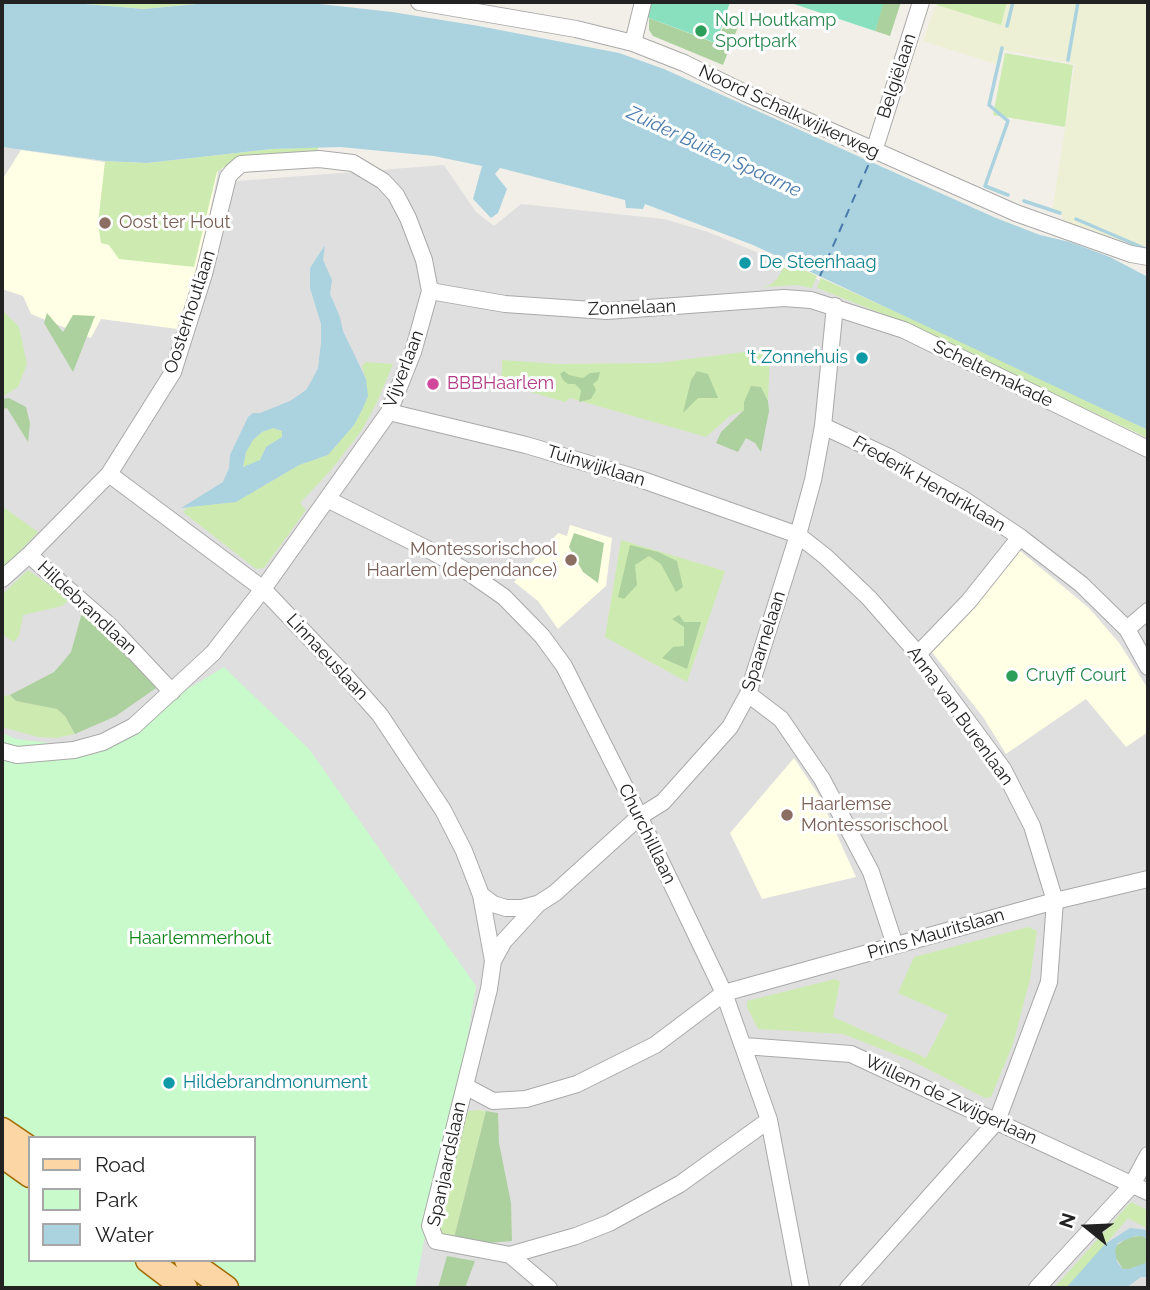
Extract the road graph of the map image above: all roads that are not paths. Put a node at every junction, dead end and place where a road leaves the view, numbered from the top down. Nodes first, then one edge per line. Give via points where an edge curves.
1 (419, 2) edge
2 (643, 2) edge
3 (921, 2) edge
4 (633, 43) junction
5 (874, 151) junction
6 (369, 171) joint
7 (1148, 257) edge
8 (430, 292) junction
9 (835, 306) junction
10 (389, 412) junction
11 (823, 426) junction
12 (1148, 449) edge
13 (109, 474) junction
14 (327, 499) junction
15 (798, 535) junction
16 (1020, 537) junction
17 (29, 555) junction
18 (2, 579) edge
19 (263, 589) junction
20 (1148, 611) edge
21 (1127, 629) junction
22 (918, 654) junction
23 (1148, 667) edge
24 (173, 692) junction
25 (748, 694) junction
26 (2, 741) edge
27 (2, 751) edge
28 (41, 754) junction
29 (639, 817) junction
30 (1148, 879) edge
31 (481, 895) junction
32 (1055, 901) junction
33 (538, 904) junction
34 (895, 945) junction
35 (493, 961) junction
36 (724, 993) junction
37 (744, 1046) junction
38 (465, 1086) junction
39 (769, 1120) junction
40 (997, 1121) junction
41 (2, 1130) edge
42 (28, 1148) edge
43 (2, 1155) edge
44 (1148, 1155) edge
45 (28, 1174) edge
46 (1132, 1185) junction
47 (1148, 1192) edge
48 (510, 1255) junction
49 (151, 1262) edge
50 (190, 1262) edge
51 (185, 1288) edge
52 (226, 1288) edge
53 (547, 1288) edge
54 (801, 1288) edge
55 (848, 1288) edge
56 (1037, 1288) edge

1 - 4 street, Noord Schalkwijkerweg
2 - 4 street
3 - 5 street, Belgiëlaan
4 - 5 street, Noord Schalkwijkerweg
5 - 7 street, Noord Schalkwijkerweg via 1016,213
6 - 8 street, Vijverlaan via 397,195 424,260
6 - 13 street, Oosterhoutlaan via 354,163 319,159 241,164 232,172 173,372
8 - 9 street, Zonnelaan via 505,304 607,311 784,298
8 - 10 street, Vijverlaan
9 - 11 street, Spaarnelaan
9 - 12 street, Scheltemakade via 904,330
10 - 14 street, Vijverlaan
10 - 15 street, Tuinwijklaan via 640,479
11 - 15 street, Spaarnelaan
11 - 16 street, Frederik Hendriklaan via 891,458
13 - 17 street, Oosterhoutlaan
13 - 19 street, Linnaeuslaan
14 - 19 street, Vijverlaan
14 - 29 street, Churchilllaan via 468,572 524,617 564,666
15 - 22 street, Anna van Burenlaan via 869,598
15 - 25 street, Spaarnelaan
16 - 21 street, Frederik Hendriklaan via 1082,584
16 - 22 street via 969,601
17 - 18 street, Oosterhoutlaan
17 - 24 street, Hildebrandlaan via 109,625
19 - 24 street, Vijverlaan via 213,653
19 - 31 street, Linnaeuslaan via 380,715 443,810
20 - 21 street
21 - 23 street, Frederik Hendriklaan
22 - 32 street, Anna van Burenlaan via 1003,769 1032,826
24 - 28 street, Vijverlaan via 121,734 74,750
25 - 29 street, Spaarnelaan via 730,727 663,803
25 - 34 street via 781,719 822,779 871,872
26 - 28 street
27 - 28 street, Vijverlaan
29 - 33 street, Spaarnelaan
29 - 36 street, Churchilllaan
30 - 32 street, Prins Mauritslaan
31 - 33 street via 506,908
31 - 35 street, Linnaeuslaan
32 - 34 street, Prins Mauritslaan
32 - 40 street, Anna van Burenlaan via 1049,982
33 - 35 street, Spaarnelaan via 504,941
34 - 36 street, Prins Mauritslaan
35 - 38 street, Linnaeuslaan
36 - 37 street, Churchilllaan
36 - 38 street via 655,1045 578,1084 526,1100 493,1101
37 - 39 street, Churchilllaan
37 - 40 street, Willem de Zwijgerlaan via 851,1054
38 - 48 street, Spanjaardslaan via 430,1226 436,1241
39 - 48 street via 680,1184 609,1223
39 - 54 street, Churchilllaan
40 - 46 street, Willem de Zwijgerlaan
40 - 55 street, Anna van Burenlaan
41 - 42 main road
43 - 45 main road
44 - 46 street
46 - 47 street, Willem de Zwijgerlaan
46 - 56 street
48 - 53 street
49 - 51 main road
50 - 52 main road

